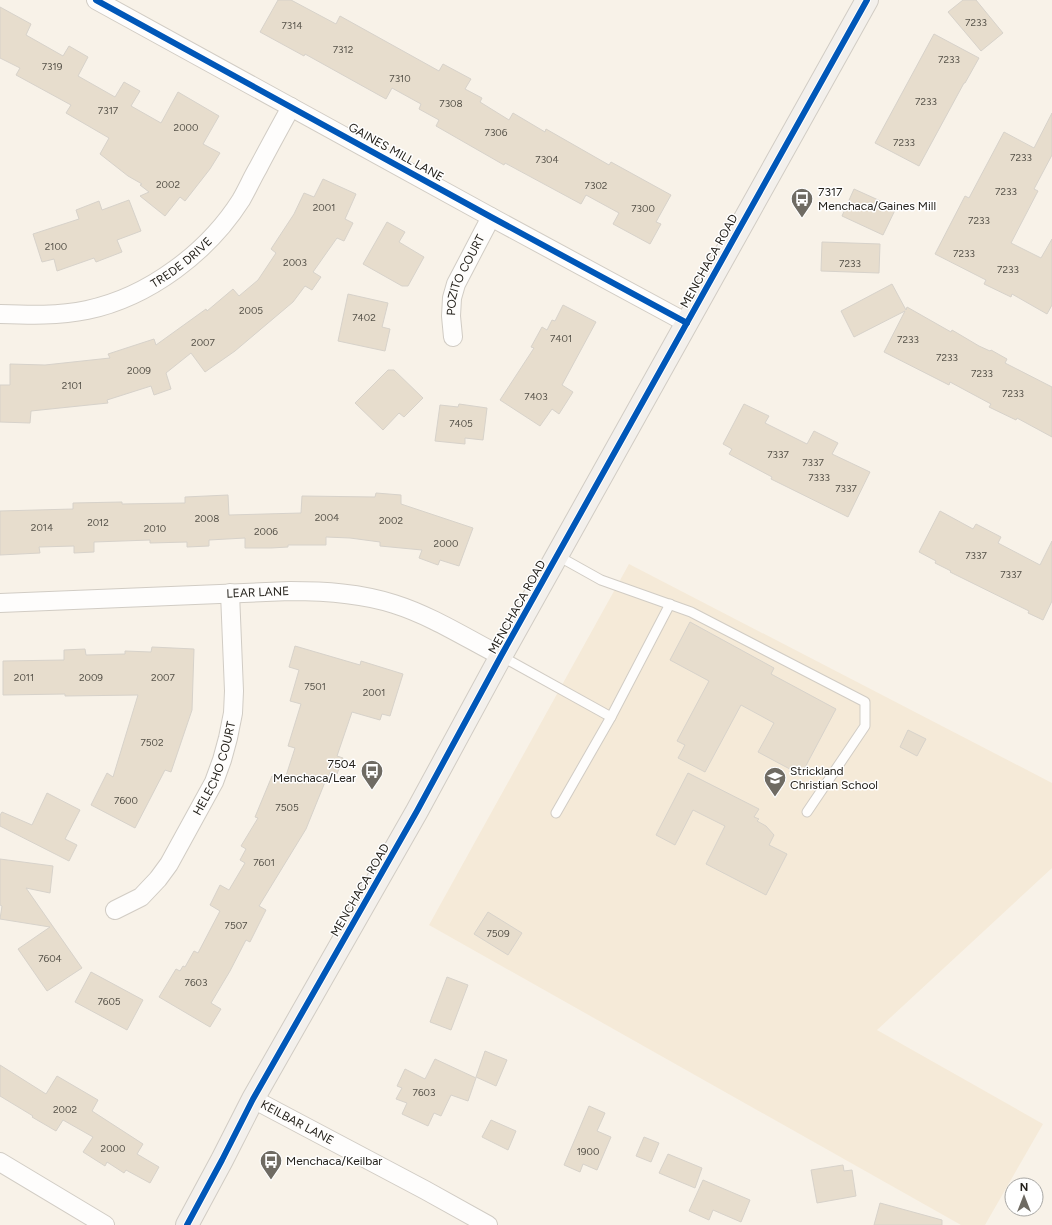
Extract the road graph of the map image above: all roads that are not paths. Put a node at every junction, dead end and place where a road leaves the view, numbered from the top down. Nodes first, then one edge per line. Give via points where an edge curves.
1 (96, 0) edge
2 (867, 0) edge
3 (291, 107) junction
4 (491, 217) junction
5 (0, 314) edge
6 (687, 323) junction
7 (453, 337) dead end
8 (558, 556) junction
9 (230, 593) junction
10 (0, 603) edge
11 (670, 604) junction
12 (502, 656) junction
13 (611, 717) junction
14 (807, 812) dead end
15 (556, 813) dead end
16 (115, 910) dead end
17 (253, 1099) junction
18 (0, 1162) edge
19 (105, 1225) edge
20 (187, 1225) edge
21 (488, 1225) edge

1 - 3 street, GAINES MILL LANE
2 - 6 main road, MENCHACA ROAD
3 - 4 street, GAINES MILL LANE
3 - 5 street, TREDE DRIVE via 241,200 218,231 175,270 123,299 88,310 54,314
4 - 6 street, GAINES MILL LANE
4 - 7 street, POZITO COURT via 456,284 452,298
6 - 8 main road, MENCHACA ROAD
8 - 11 lane via 601,580
8 - 12 main road, MENCHACA ROAD
9 - 10 street, LEAR LANE
9 - 12 street, LEAR LANE via 320,591 367,597 422,615
9 - 16 street, HELECHO COURT via 234,691 232,719 222,760 214,782 169,864 141,897
11 - 13 lane
11 - 14 lane via 691,612 864,702 865,726
12 - 13 lane
12 - 17 main road, MENCHACA ROAD
13 - 15 lane
17 - 20 main road, MENCHACA ROAD
17 - 21 street, KEILBAR LANE
18 - 19 street

